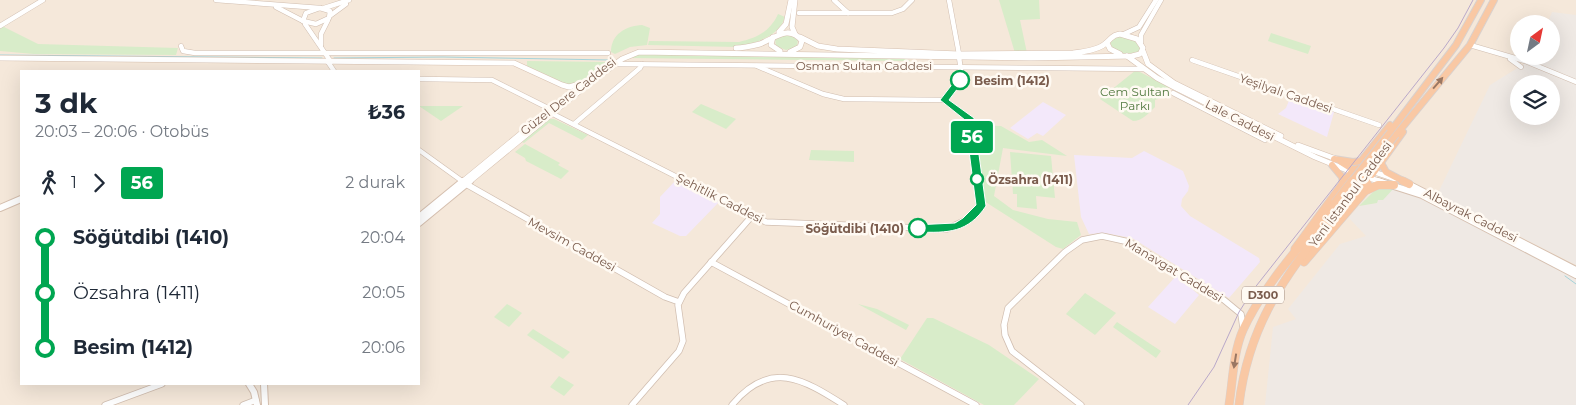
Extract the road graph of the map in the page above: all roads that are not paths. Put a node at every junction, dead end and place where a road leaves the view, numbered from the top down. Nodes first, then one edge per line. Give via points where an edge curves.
1 (42, 0) edge
2 (216, 0) edge
3 (350, 0) edge
4 (791, 0) edge
5 (795, 0) edge
6 (834, 0) edge
7 (912, 0) edge
8 (949, 0) edge
9 (1156, 0) edge
10 (1161, 0) edge
11 (1481, 0) edge
12 (1494, 0) edge
13 (268, 4) junction
14 (322, 8) junction
15 (799, 13) dead end
16 (849, 13) junction
17 (330, 17) junction
18 (304, 22) junction
19 (0, 25) edge
20 (795, 34) junction
21 (1124, 34) junction
22 (775, 35) junction
23 (800, 37) junction
24 (1107, 43) junction
25 (1142, 43) junction
26 (1470, 45) junction
27 (181, 46) dead end
28 (321, 46) junction
29 (1143, 51) junction
30 (608, 53) dead end
31 (784, 53) junction
32 (326, 54) junction
33 (1503, 55) junction
34 (959, 56) junction
35 (1124, 56) junction
36 (0, 58) edge
37 (1192, 60) dead end
38 (331, 62) junction
39 (492, 63) junction
40 (614, 64) junction
41 (642, 64) junction
42 (754, 65) junction
43 (960, 66) junction
44 (1521, 67) dead end
45 (1144, 69) junction
46 (335, 70) edge
47 (420, 79) edge
48 (1576, 82) edge
49 (583, 83) junction
50 (1424, 87) junction
51 (570, 93) junction
52 (1173, 93) dead end
53 (944, 100) junction
54 (1423, 100) junction
55 (552, 112) junction
56 (574, 124) junction
57 (1380, 125) dead end
58 (1393, 133) junction
59 (1267, 137) junction
60 (1310, 150) junction
61 (420, 151) edge
62 (1333, 162) junction
63 (1381, 163) junction
64 (1360, 169) junction
65 (1373, 173) junction
66 (464, 182) junction
67 (1344, 182) junction
68 (1389, 182) junction
69 (1409, 184) junction
70 (1365, 191) junction
71 (20, 198) edge
72 (1338, 204) junction
73 (0, 206) edge
74 (420, 216) edge
75 (752, 216) junction
76 (1342, 218) junction
77 (420, 222) edge
78 (1293, 257) junction
79 (711, 262) junction
80 (1576, 270) edge
81 (1292, 272) junction
82 (1576, 275) edge
83 (679, 302) junction
84 (1243, 332) junction
85 (159, 385) edge
86 (250, 385) edge
87 (264, 385) edge
88 (256, 402) edge
89 (1240, 403) edge
90 (105, 405) edge
91 (243, 405) edge
92 (265, 405) edge
93 (632, 405) edge
94 (732, 405) edge
95 (844, 405) edge
96 (976, 405) edge
97 (1081, 405) edge
98 (1229, 405) edge

1 - 19 street
2 - 13 street
3 - 14 street
3 - 17 street
4 - 22 main road via 786,24
5 - 20 main road via 792,27
6 - 16 street
7 - 16 street via 903,9 892,13
8 - 34 street
9 - 21 street via 1139,27
10 - 25 street via 1141,35
11 - 50 highway, Yeni İstanbul Caddesi / D300 via 1463,35
12 - 26 highway, Yeni İstanbul Caddesi / D300
13 - 14 street
13 - 18 street
14 - 17 street via 330,11
14 - 18 street via 306,13 302,18
15 - 16 street
17 - 18 street via 319,24
17 - 28 street via 321,34
18 - 28 street
20 - 22 main road
20 - 23 main road
21 - 24 main road via 1110,37
21 - 25 main road
22 - 31 main road via 771,45
22 - 49 main road, Güzel Dere Caddesi via 745,48 632,50
23 - 31 main road via 800,47
23 - 34 main road via 818,46 837,49
24 - 34 main road via 1086,52
24 - 35 main road, Lale Caddesi via 1110,49
25 - 29 main road, Lale Caddesi
26 - 33 street
54 -> 26 highway, Yeni İstanbul Caddesi / D300
27 - 32 street via 183,51 196,53
28 - 32 street
29 - 35 main road
29 - 60 main road, Lale Caddesi via 1153,68 1174,82
30 - 32 street
31 - 34 main road, Güzel Dere Caddesi
31 - 40 main road, Güzel Dere Caddesi via 639,52
32 - 38 street
33 - 44 street
33 - 48 street
34 - 35 main road
34 - 43 street
35 - 45 main road, Lale Caddesi
36 - 38 main road
37 - 57 street, Yeşilyalı Caddesi
38 - 39 main road
38 - 46 street
39 - 49 main road via 519,64 569,86
39 - 51 main road via 512,65
40 - 41 street, Osman Sultan Caddesi
40 - 55 main road, Güzel Dere Caddesi
41 - 42 street, Osman Sultan Caddesi
41 - 56 street
42 - 43 street, Osman Sultan Caddesi
42 - 53 street via 823,94 844,99
43 - 45 street, Osman Sultan Caddesi
43 - 53 street via 962,78
45 - 59 main road, Lale Caddesi
47 - 55 street, Şehitlik Caddesi via 492,80
49 - 51 main road, Güzel Dere Caddesi
50 - 58 highway, Yeni İstanbul Caddesi / D300
50 - 64 highway via 1408,102
51 - 55 main road, Güzel Dere Caddesi
52 - 59 street, Lale Caddesi
53 - 75 street, Şehitlik Caddesi via 969,118 981,206 958,226 947,229 766,222
54 - 58 highway, Yeni İstanbul Caddesi / D300
54 - 63 highway via 1421,108
55 - 56 street, Şehitlik Caddesi
55 - 66 main road, Güzel Dere Caddesi
56 - 75 street, Şehitlik Caddesi
58 - 72 highway, Yeni İstanbul Caddesi / D300, bridge
59 - 60 main road via 1274,134
59 - 62 main road, Lale Caddesi
60 - 62 main road, Lale Caddesi
61 - 66 street, Mevsim Caddesi
62 - 64 highway
62 - 64 highway via 1353,162
62 - 67 highway
63 - 64 highway via 1369,164 1366,160
63 - 65 highway
63 - 69 highway via 1386,172
64 - 65 highway
64 - 67 highway
64 - 68 main road
64 - 70 highway via 1368,185
65 - 68 highway
66 - 74 main road, Güzel Dere Caddesi
66 - 77 main road, Güzel Dere Caddesi
66 - 83 street, Mevsim Caddesi via 664,297
67 - 76 highway via 1352,179 1362,185 1347,204
67 - 78 highway via 1302,237
68 - 69 main road, Albayrak Caddesi
68 - 70 highway
68 - 82 main road via 1429,199
69 - 80 main road, Albayrak Caddesi
70 - 76 highway
71 - 73 main road
72 - 78 highway, Yeni İstanbul Caddesi / D300
72 - 81 highway, Yeni İstanbul Caddesi / D300
75 - 79 street
76 - 81 highway
78 - 84 highway, Yeni İstanbul Caddesi / D300 via 1262,298
79 - 83 street
79 - 96 street, Cumhuriyet Caddesi
81 - 89 highway, Yeni İstanbul Caddesi / D300 via 1257,330 1247,358
83 - 93 street via 683,341 679,351
84 - 97 street, Manavgat Caddesi via 1242,316 1231,305 1142,248 1116,237 1080,240 1008,308 1003,320 1006,341 1012,351
84 -> 98 highway, Yeni İstanbul Caddesi / D300 via 1237,350
85 - 90 street
86 - 88 main road
87 - 92 main road
88 - 91 street
94 - 95 street via 743,391 758,382 794,378

